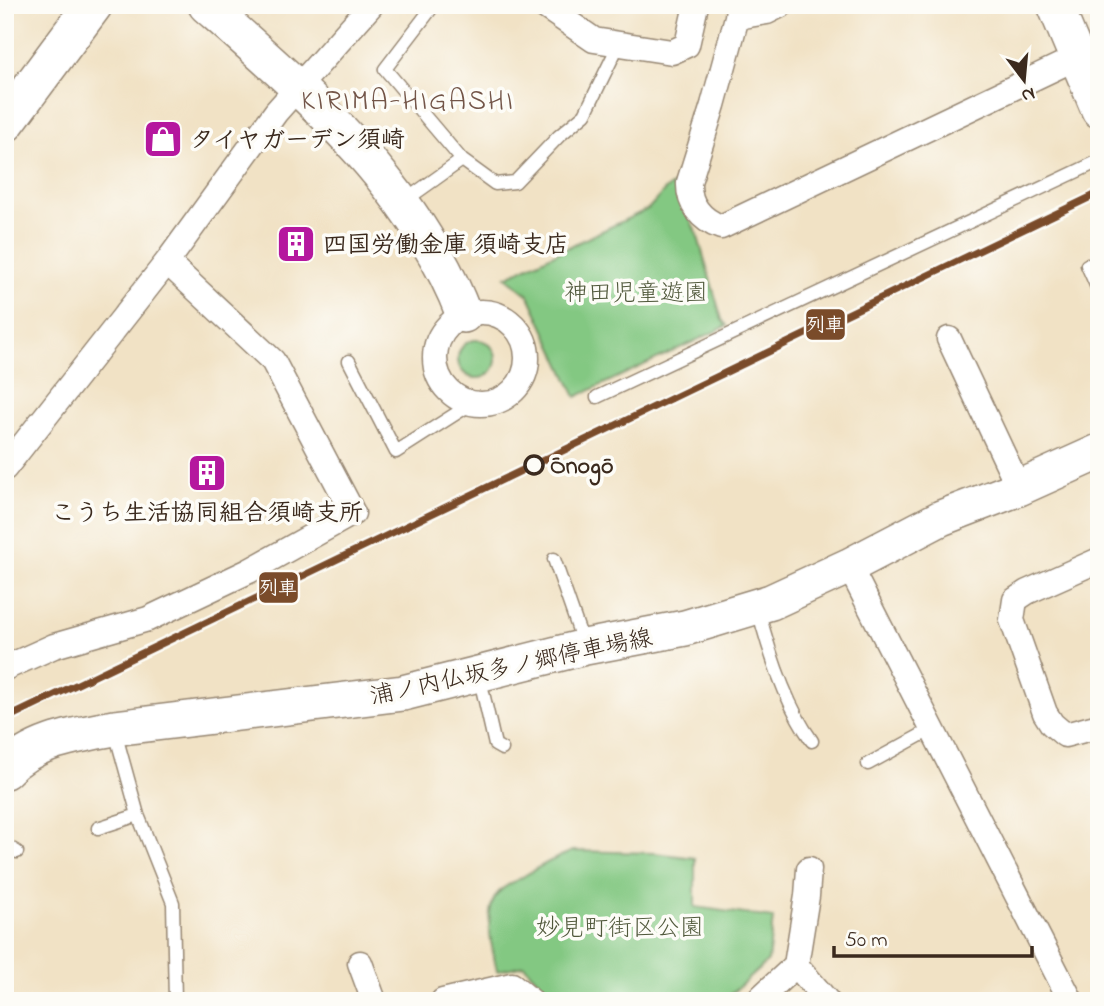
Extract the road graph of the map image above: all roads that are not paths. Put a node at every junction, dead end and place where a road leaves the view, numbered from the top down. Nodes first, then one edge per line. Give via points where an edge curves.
1 (93, 5) edge
2 (206, 5) edge
3 (371, 5) edge
4 (434, 5) edge
5 (543, 5) edge
6 (696, 5) edge
7 (781, 5) edge
8 (1055, 5) edge
9 (737, 11) edge
10 (620, 42) junction
11 (1088, 52) edge
12 (299, 87) junction
13 (1099, 110) edge
14 (5, 123) edge
15 (462, 160) junction
16 (1099, 161) edge
17 (403, 203) junction
18 (167, 262) junction
19 (1087, 265) dead end
20 (1099, 292) edge
21 (464, 315) junction
22 (949, 340) dead end
23 (349, 361) dead end
24 (597, 397) dead end
25 (471, 404) junction
26 (1099, 452) edge
27 (5, 468) edge
28 (1019, 488) junction
29 (554, 559) dead end
30 (1099, 560) edge
31 (849, 566) junction
32 (757, 605) junction
33 (585, 647) junction
34 (5, 668) edge
35 (479, 674) junction
36 (1099, 726) edge
37 (114, 728) junction
38 (932, 729) junction
39 (812, 741) dead end
40 (502, 749) dead end
41 (868, 764) dead end
42 (5, 771) edge
43 (138, 815) junction
44 (98, 828) dead end
45 (5, 845) edge
46 (17, 852) dead end
47 (809, 869) dead end
48 (360, 963) dead end
49 (796, 965) junction
50 (175, 1001) edge
51 (374, 1001) edge
52 (443, 1001) edge
53 (531, 1001) edge
54 (757, 1001) edge
55 (827, 1001) edge
56 (1071, 1001) edge

1 - 14 highway
2 - 12 main road
3 - 12 street
4 - 15 lane via 385,68
5 - 10 street via 594,40
6 - 10 street via 687,45 672,52
7 - 9 street via 767,12
8 - 11 main road
9 - 11 street via 688,181 698,211 706,221 721,227
10 - 15 lane via 585,114 515,182 495,184
11 - 13 main road
12 - 17 main road
12 - 18 street
15 - 17 lane
16 - 24 lane
17 - 21 main road via 450,277
18 - 27 street
18 - 34 street via 273,362 353,513 249,571 148,619 54,646
19 - 20 lane
21 - 25 street via 442,333 435,362 446,388
21 - 25 street via 487,313 509,321 523,340 528,362 524,378 502,400
22 - 28 street
23 - 25 lane via 396,452
26 - 28 main road, 浦ノ内仏坂多ノ郷停車場線
28 - 31 main road, 浦ノ内仏坂多ノ郷停車場線 via 941,518
29 - 33 lane
30 - 36 street via 1015,600 1012,620 1052,724 1065,735
31 - 32 main road, 浦ノ内仏坂多ノ郷停車場線
31 - 38 street
32 - 33 main road, 浦ノ内仏坂多ノ郷停車場線 via 685,628
32 - 39 lane via 793,709
33 - 35 main road, 浦ノ内仏坂多ノ郷停車場線
35 - 37 main road, 浦ノ内仏坂多ノ郷停車場線 via 403,693
35 - 40 lane via 495,745
37 - 42 main road, 浦ノ内仏坂多ノ郷停車場線 via 40,747
37 - 43 lane
38 - 41 lane
38 - 56 street
43 - 44 lane
43 - 50 lane via 173,903
45 - 46 lane
47 - 49 street
48 - 51 street
49 - 54 street
49 - 55 street
52 - 53 street via 512,985

